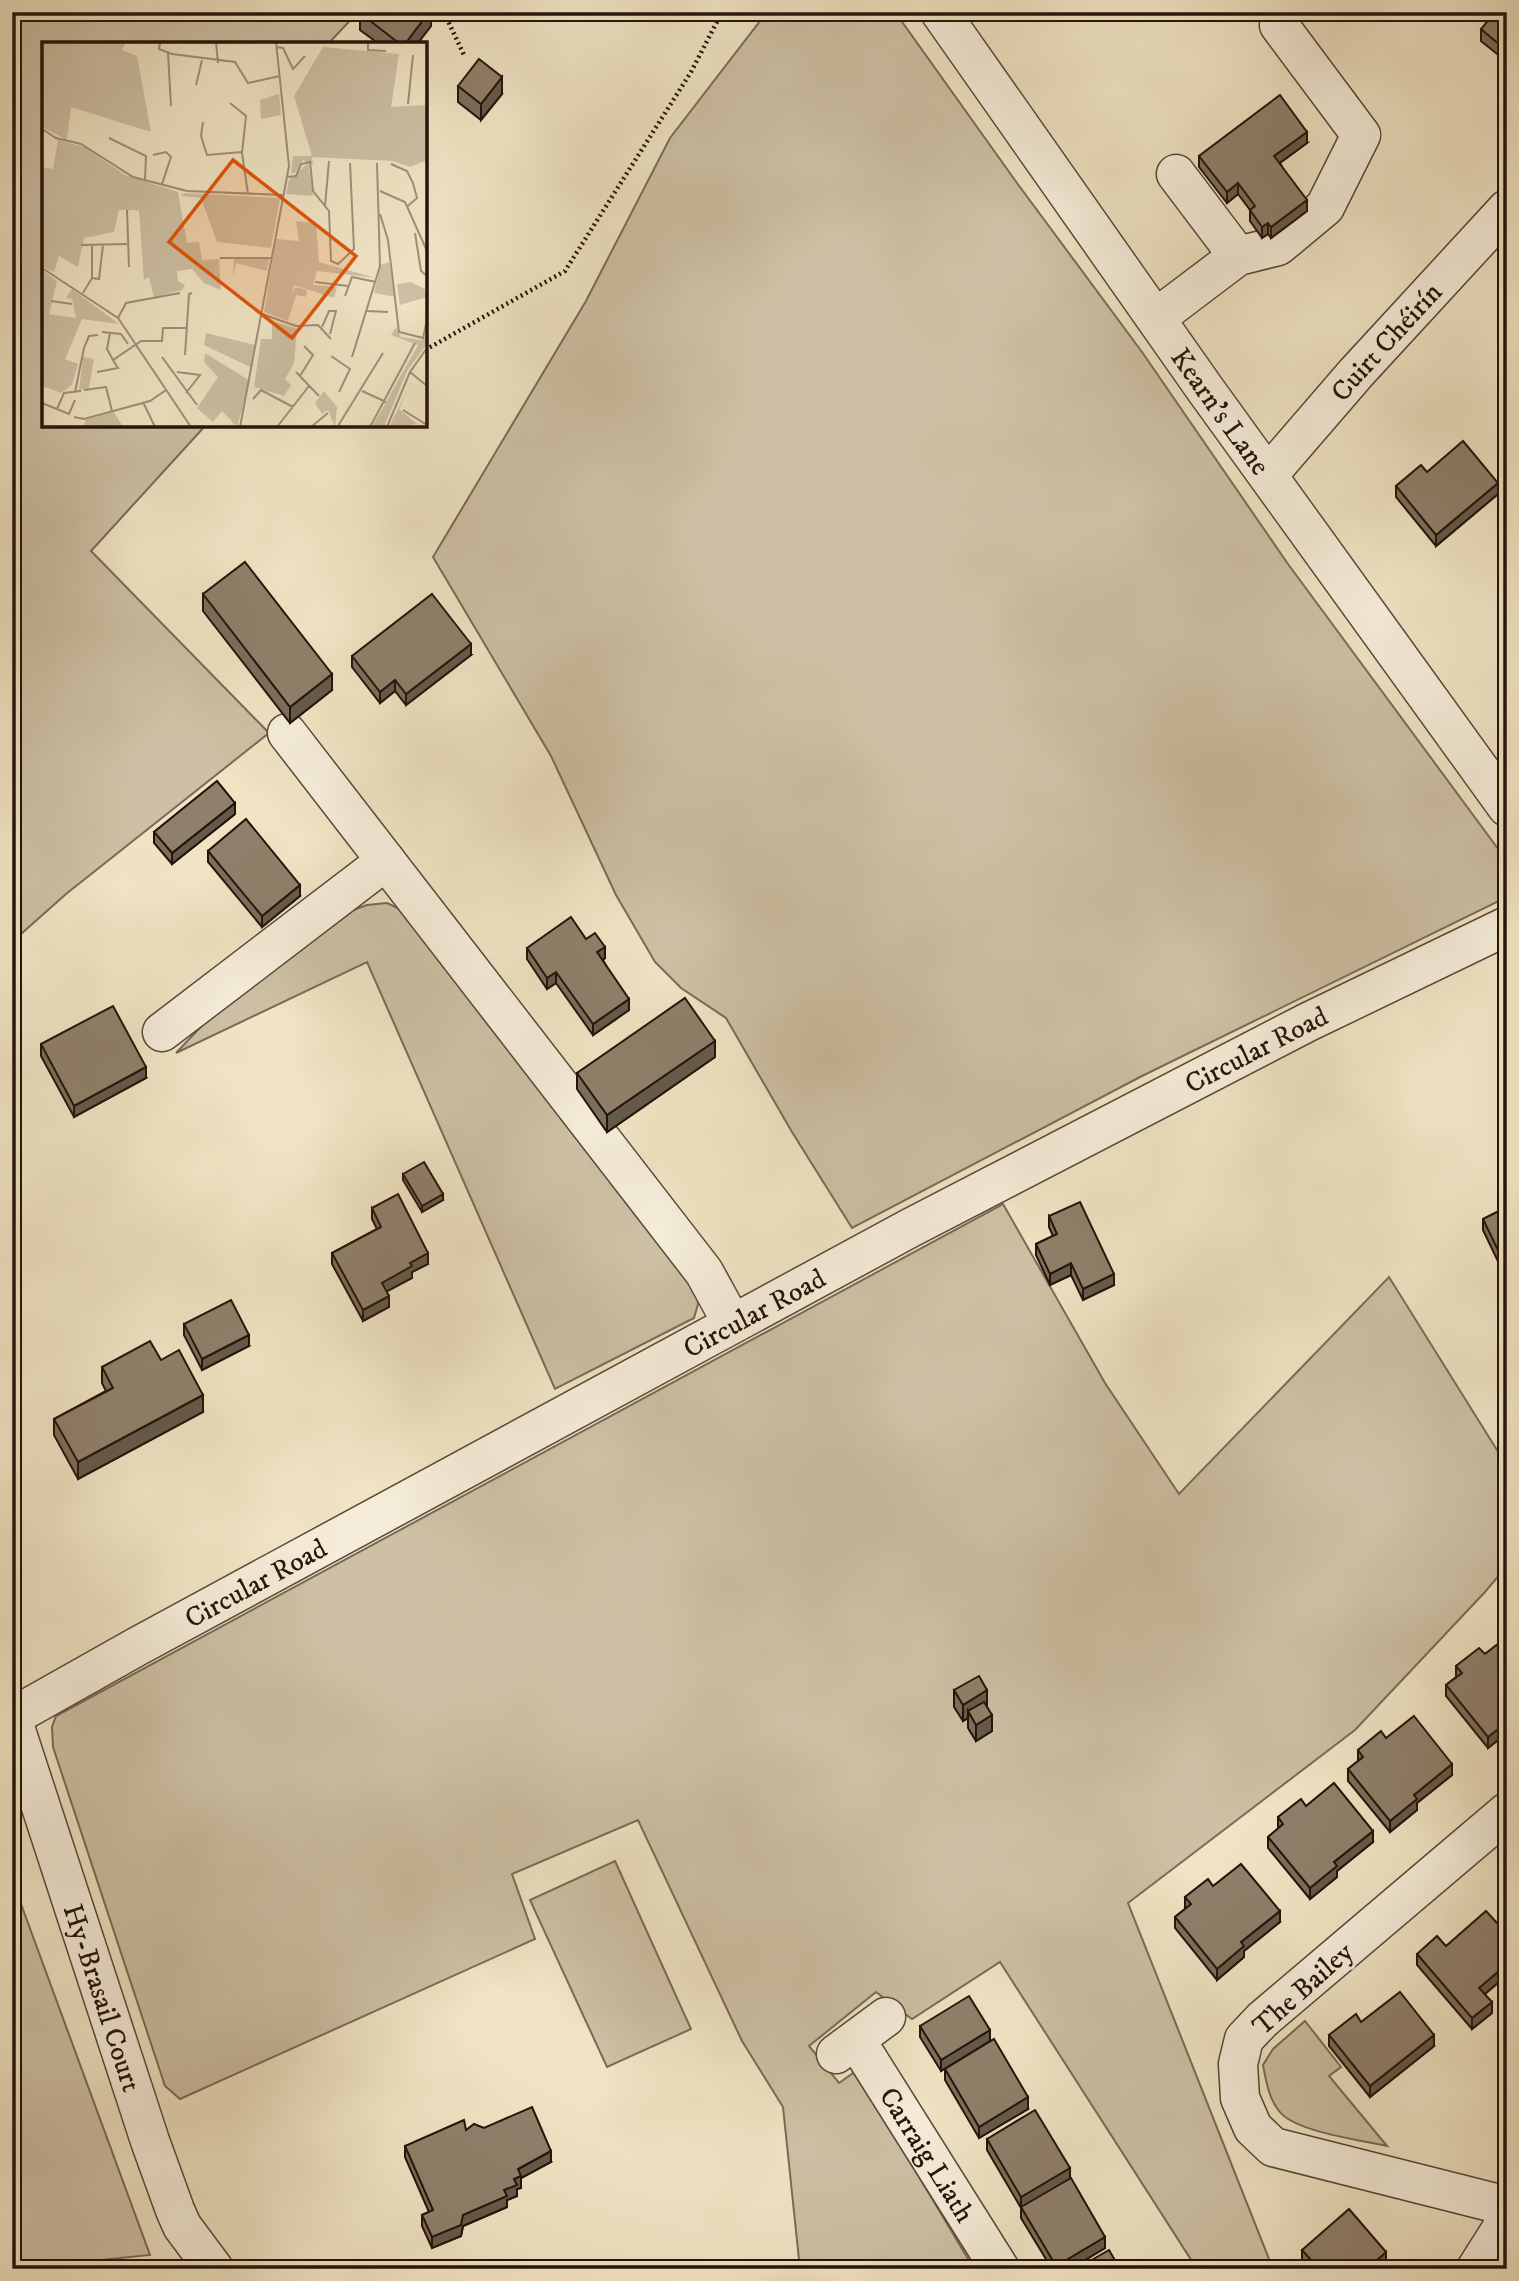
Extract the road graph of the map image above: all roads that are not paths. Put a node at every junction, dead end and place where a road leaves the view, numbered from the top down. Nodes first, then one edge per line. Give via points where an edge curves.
1 (940, 12) edge
2 (1279, 25) dead end
3 (1176, 174) dead end
4 (1507, 209) edge
5 (1238, 256) junction
6 (1156, 318) junction
7 (1268, 475) junction
8 (287, 733) edge
9 (1507, 807) edge
10 (386, 861) junction
11 (1507, 926) edge
12 (162, 1032) dead end
13 (732, 1323) junction
14 (12, 1718) edge
15 (1507, 1812) edge
16 (886, 2017) dead end
17 (1507, 2206) edge
18 (1507, 2220) edge
19 (214, 2269) edge
20 (1000, 2269) edge
21 (1475, 2269) edge

1 - 6 street, Kearn's Lane
2 - 5 street via 1361,135 1325,207 1278,246
3 - 5 street
4 - 7 street, Cuirt Chéirín
5 - 6 street
6 - 7 street, Kearn's Lane
7 - 9 street, Kearn's Lane
8 - 10 street
10 - 12 street
10 - 13 street via 704,1272
11 - 13 street, Circular Road via 1308,1022
13 - 14 street, Circular Road
14 - 19 street, Hy-Brasail Court via 171,2200 183,2226
15 - 17 street, The Bailey via 1262,2020 1244,2039 1238,2064 1240,2098 1253,2128 1273,2147
16 - 20 street, Carraig Liath via 846,2047
18 - 21 street

